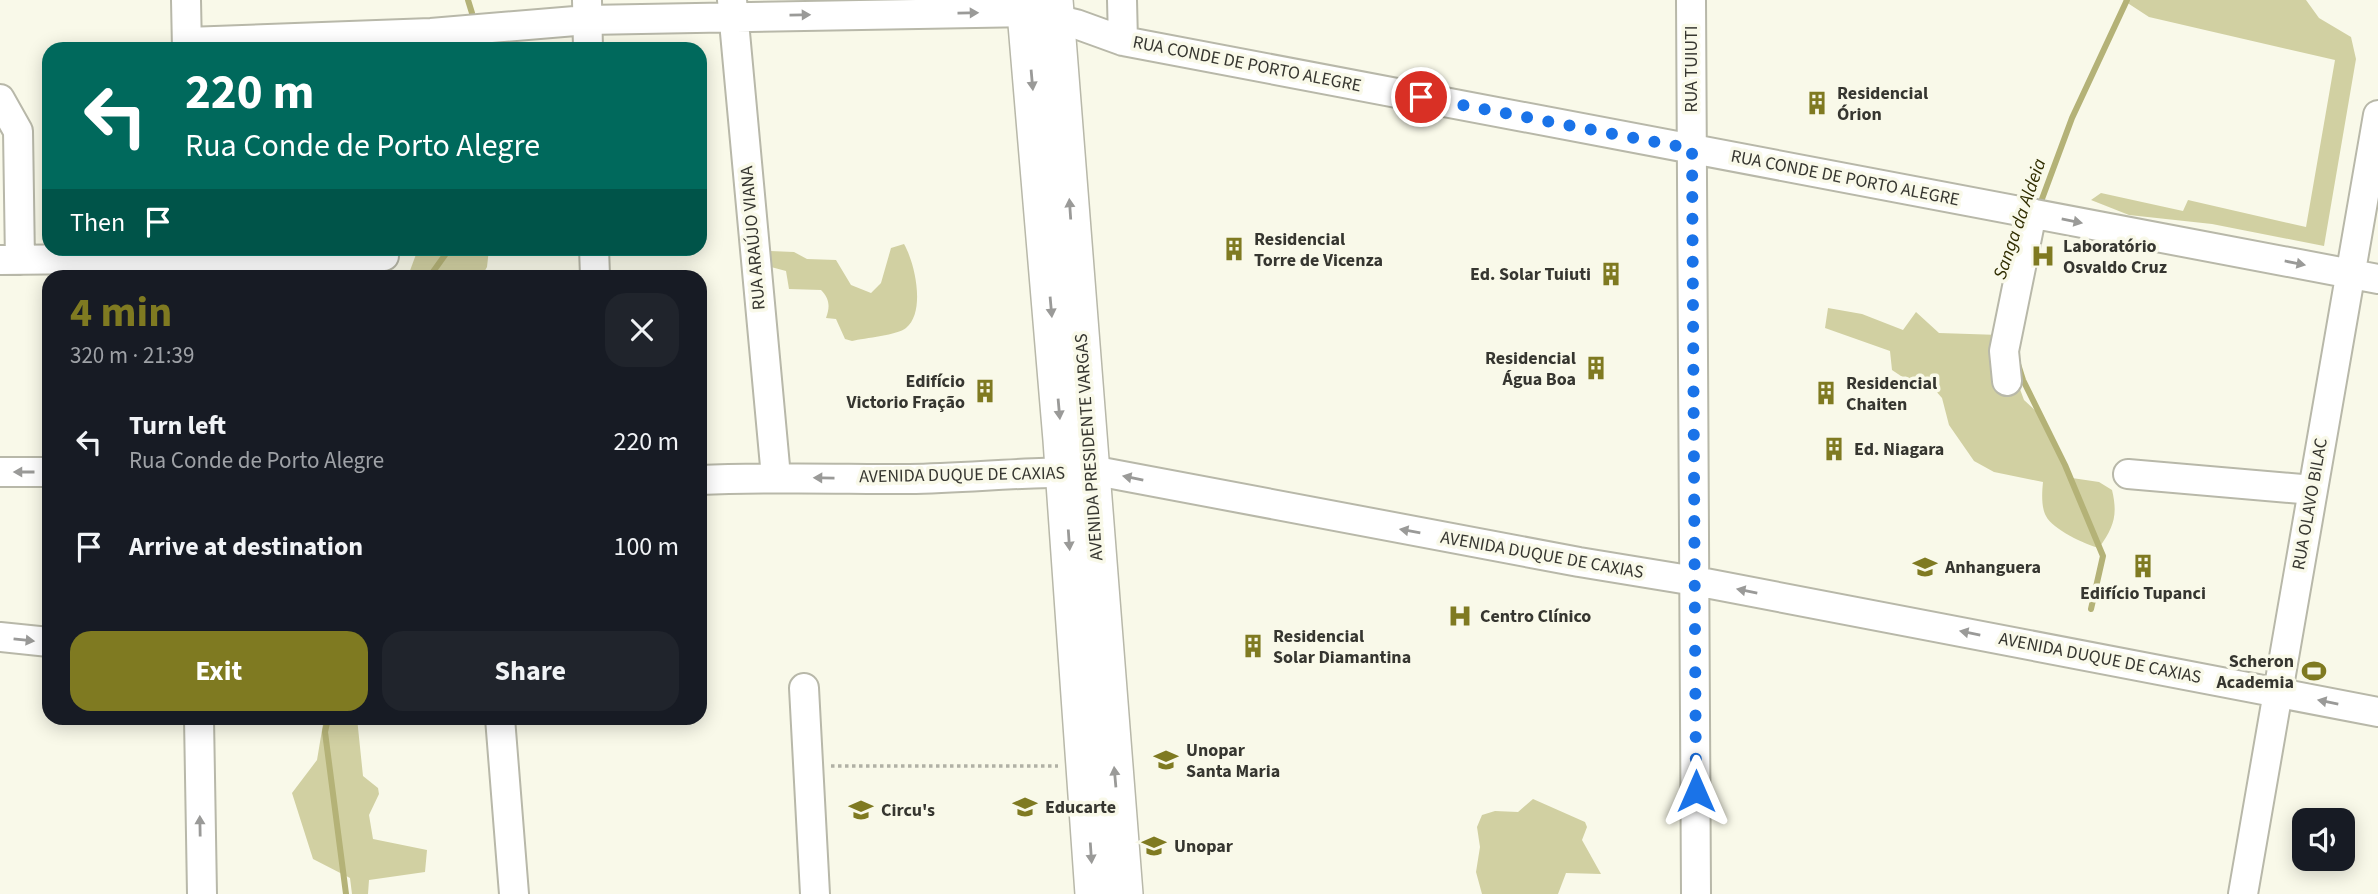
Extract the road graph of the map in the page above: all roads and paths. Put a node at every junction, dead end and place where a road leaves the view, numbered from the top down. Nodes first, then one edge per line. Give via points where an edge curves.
1 (186, 0) edge
2 (1122, 0) edge
3 (1691, 0) edge
4 (732, 8) edge
5 (1041, 8) edge
6 (587, 10) edge
7 (1123, 41) junction
8 (187, 42) edge
9 (265, 42) edge
10 (588, 42) edge
11 (0, 99) edge
12 (2378, 115) edge
13 (1692, 149) junction
14 (2032, 213) junction
15 (384, 256) dead end
16 (10, 260) edge
17 (190, 261) edge
18 (2350, 274) junction
19 (2378, 279) edge
20 (2007, 381) dead end
21 (0, 471) edge
22 (42, 472) edge
23 (1077, 472) junction
24 (2128, 474) dead end
25 (776, 477) junction
26 (707, 480) edge
27 (2313, 490) junction
28 (1695, 581) junction
29 (0, 637) edge
30 (42, 641) edge
31 (804, 688) dead end
32 (2278, 692) junction
33 (2378, 712) edge
34 (198, 725) edge
35 (501, 725) edge
36 (1085, 765) junction
37 (808, 766) junction
38 (202, 894) edge
39 (514, 894) edge
40 (815, 894) edge
41 (1094, 894) edge
42 (1124, 894) edge
43 (1696, 894) edge
44 (2243, 894) edge

1 - 8 street
2 - 7 street
3 - 13 street, RUA TUIUTI
4 -> 5 street, RUA CONDE DE PORTO ALEGRE
4 - 6 street, RUA CONDE DE PORTO ALEGRE
4 - 25 street, RUA ARAÚJO VIANA
5 - 7 street, RUA CONDE DE PORTO ALEGRE
5 - 23 main road, AVENIDA PRESIDENTE VARGAS
6 - 9 street, RUA CONDE DE PORTO ALEGRE via 441,33
6 - 10 street
7 - 13 street, RUA CONDE DE PORTO ALEGRE
11 - 16 street via 18,131
12 - 18 street, RUA OLAVO BILAC
13 - 14 street, RUA CONDE DE PORTO ALEGRE
13 - 28 street, RUA TUIUTI
14 -> 18 street, RUA CONDE DE PORTO ALEGRE
14 - 20 street via 2004,351
15 - 17 street
16 - 17 street
18 - 19 street, RUA CONDE DE PORTO ALEGRE
18 - 27 street, RUA OLAVO BILAC
22 -> 21 street
23 -> 25 street, AVENIDA DUQUE DE CAXIAS via 910,479
28 -> 23 street, AVENIDA DUQUE DE CAXIAS via 1107,473
23 -> 36 main road, AVENIDA PRESIDENTE VARGAS
42 -> 23 main road, AVENIDA PRESIDENTE VARGAS
24 - 27 street
25 - 26 street, AVENIDA DUQUE DE CAXIAS
27 - 32 street, RUA OLAVO BILAC
32 -> 28 street, AVENIDA DUQUE DE CAXIAS
28 - 43 street, RUA TUIUTI
29 -> 30 street
31 - 37 street
33 -> 32 street, AVENIDA DUQUE DE CAXIAS
32 - 44 street, RUA OLAVO BILAC
38 -> 34 street
35 - 39 street
36 - 37 path
36 -> 41 main road, AVENIDA PRESIDENTE VARGAS
37 - 40 street

